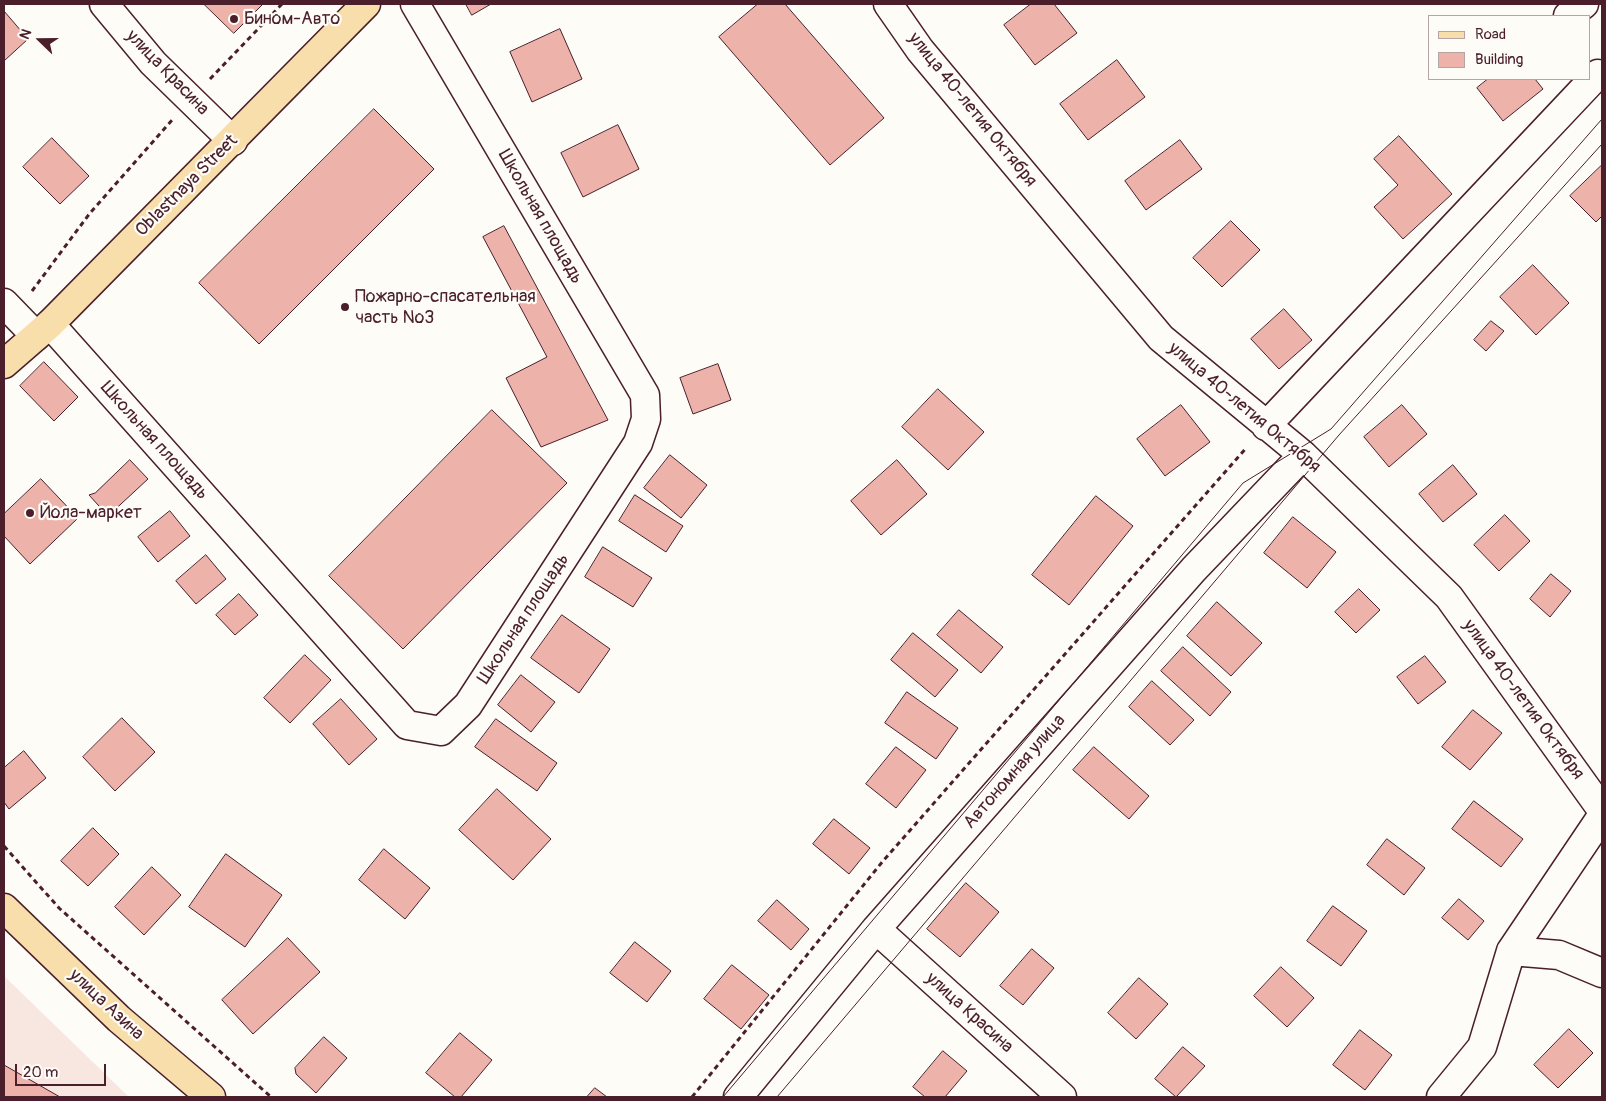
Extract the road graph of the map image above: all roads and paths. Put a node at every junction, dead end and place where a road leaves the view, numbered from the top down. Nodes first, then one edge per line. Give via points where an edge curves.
1 (104, 4) edge
2 (282, 4) edge
3 (366, 4) edge
4 (415, 4) edge
5 (888, 4) edge
6 (1558, 4) edge
7 (1584, 4) edge
8 (1567, 15) edge
9 (1569, 15) edge
10 (1589, 80) edge
11 (190, 99) junction
12 (233, 141) junction
13 (9, 309) edge
14 (43, 330) junction
15 (4, 364) edge
16 (1266, 426) junction
17 (1303, 455) junction
18 (1602, 810) edge
19 (1602, 816) edge
20 (4, 846) edge
21 (4, 908) edge
22 (876, 929) junction
23 (1511, 951) junction
24 (1602, 973) edge
25 (211, 1097) edge
26 (271, 1097) edge
27 (692, 1097) edge
28 (738, 1097) edge
29 (1062, 1097) edge
30 (1441, 1097) edge

1 - 11 street, улица Красина via 152,63
2 - 11 path
3 - 12 main road, Oblastnaya Street
4 - 14 street, Школьная площадь via 645,395 646,419 638,443 468,705 441,731 407,725
5 - 16 street, улица 40-летия Октября via 920,50 1161,338
6 - 8 street
7 - 9 street
10 - 16 street
11 - 12 street, улица Красина
11 - 13 path
12 - 14 main road, Oblastnaya Street
13 - 14 street
14 - 15 main road, Oblastnaya Street
16 - 17 street, улица 40-летия Октября
16 - 27 path via 883,861
17 - 18 street, улица 40-летия Октября via 1449,597
17 - 22 street, Автономная улица via 1194,569
19 - 23 street
20 - 26 path via 60,908
21 - 25 main road, улица Азина via 119,1019
22 - 28 street, Автономная улица
22 - 29 street, улица Красина
23 - 24 street via 1559,955
23 - 30 street via 1482,1047

